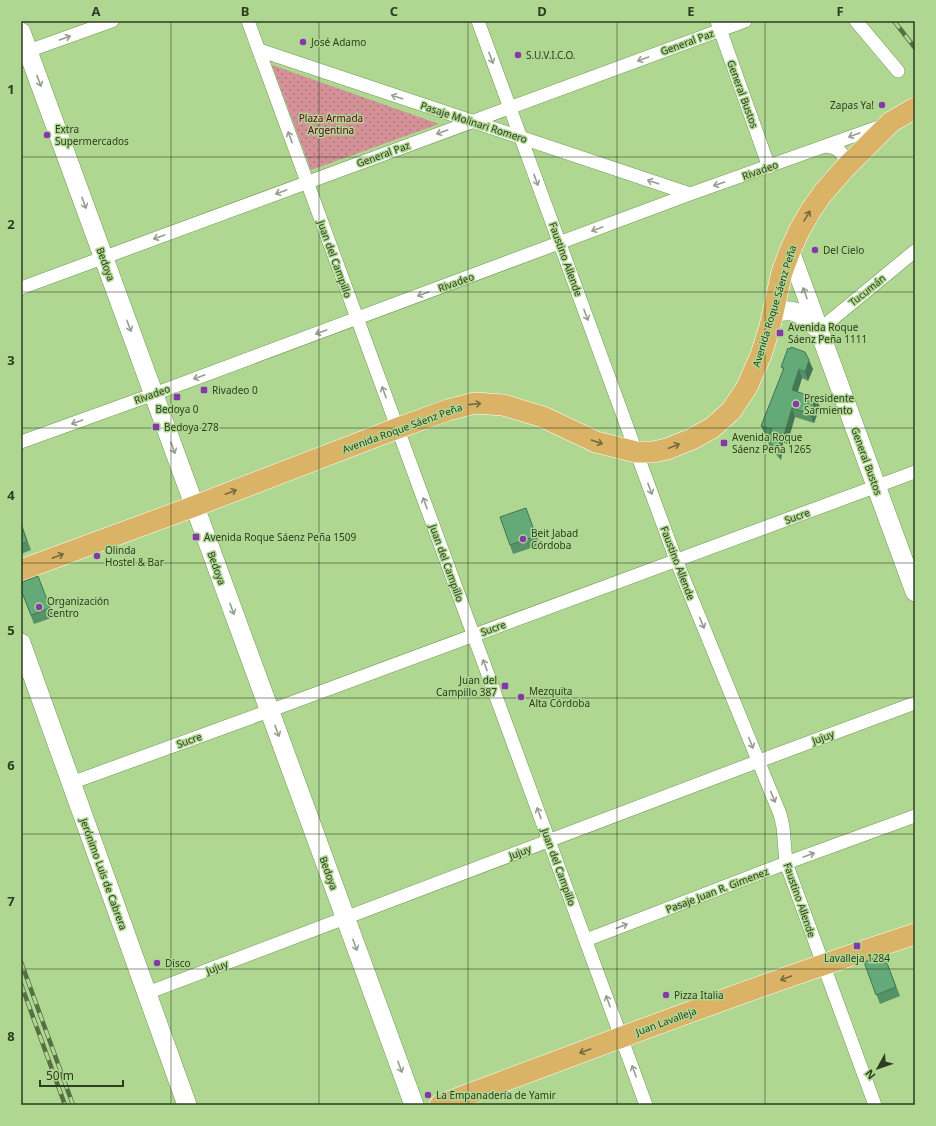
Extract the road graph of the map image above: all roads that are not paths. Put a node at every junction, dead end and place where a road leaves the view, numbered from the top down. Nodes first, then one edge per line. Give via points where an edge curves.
1 (112, 21) edge
2 (248, 21) edge
3 (478, 21) edge
4 (745, 21) edge
5 (856, 21) edge
6 (719, 26) edge
7 (21, 32) edge
8 (259, 50) junction
9 (28, 52) junction
10 (898, 71) dead end
11 (510, 108) junction
12 (915, 108) edge
13 (472, 122) junction
14 (891, 122) junction
15 (521, 138) junction
16 (826, 146) junction
17 (769, 167) junction
18 (845, 168) junction
19 (307, 182) junction
20 (690, 194) junction
21 (560, 243) junction
22 (790, 250) junction
23 (915, 251) edge
24 (103, 257) junction
25 (21, 288) edge
26 (772, 314) junction
27 (357, 318) junction
28 (819, 330) junction
29 (154, 394) junction
30 (398, 428) junction
31 (21, 442) edge
32 (636, 452) junction
33 (915, 472) edge
34 (876, 486) junction
35 (195, 506) junction
36 (676, 560) junction
37 (21, 570) edge
38 (914, 588) edge
39 (474, 635) junction
40 (21, 643) edge
41 (915, 703) edge
42 (269, 711) junction
43 (759, 761) junction
44 (71, 783) junction
45 (915, 816) edge
46 (549, 841) junction
47 (786, 863) junction
48 (345, 918) junction
49 (915, 934) edge
50 (586, 940) junction
51 (823, 964) junction
52 (147, 993) junction
53 (622, 1037) junction
54 (187, 1105) edge
55 (414, 1105) edge
56 (440, 1105) edge
57 (646, 1105) edge
58 (875, 1105) edge

9 -> 1 street
2 - 8 street, Juan del Campillo
3 -> 11 street, Faustino Allende
4 - 6 street, General Paz
5 - 10 street
6 -> 11 street, General Paz
6 - 17 street, General Bustos
7 - 9 main road, Bedoya
13 -> 8 street, Pasaje Molinari Romero
19 -> 8 street, Juan del Campillo
9 -> 24 main road, Bedoya
11 - 13 street, General Paz
11 - 15 street, Faustino Allende
12 - 14 main road, Avenida Roque Sáenz Peña
13 - 15 street, Pasaje Molinari Romero
13 -> 19 street, General Paz
14 -> 16 street, Rivadeo
14 - 18 main road, Avenida Roque Sáenz Peña
20 -> 15 street, Pasaje Molinari Romero
15 -> 21 street, Faustino Allende
16 - 17 street, Rivadeo
16 - 18 street via 842,152
17 -> 20 street, Rivadeo
22 -> 18 main road, Avenida Roque Sáenz Peña via 811,210
19 -> 24 street, General Paz
19 - 27 street, Juan del Campillo
20 -> 21 street, Rivadeo
21 -> 27 street, Rivadeo
21 -> 32 street, Faustino Allende
22 - 26 main road, Avenida Roque Sáenz Peña
28 -> 22 main road, General Bustos
23 - 28 street, Tucumán
24 - 25 street, General Paz
24 -> 29 main road, Bedoya
26 - 28 main road, General Bustos via 781,310 793,310
32 -> 26 main road, Avenida Roque Sáenz Peña via 667,449 692,439 712,428 731,412 747,387
27 -> 29 street, Rivadeo
30 -> 27 street, Juan del Campillo
28 - 34 main road, General Bustos
29 -> 31 street, Rivadeo
29 -> 35 main road, Bedoya
30 -> 32 main road, Avenida Roque Sáenz Peña via 448,410 475,403 488,403 543,417 596,442
35 -> 30 main road, Avenida Roque Sáenz Peña
39 -> 30 street, Juan del Campillo
32 -> 36 street, Faustino Allende
33 - 34 street, Sucre
34 - 36 street, Sucre
34 - 38 main road, General Bustos
37 -> 35 main road, Avenida Roque Sáenz Peña
35 -> 42 main road, Bedoya
36 - 39 street, Sucre
36 -> 43 street, Faustino Allende
39 - 42 street, Sucre
46 -> 39 street, Juan del Campillo
40 - 44 main road, Jerónimo Luis de Cabrera
41 - 43 street, Jujuy
42 - 44 street, Sucre
42 -> 48 main road, Bedoya
43 - 46 street, Jujuy
43 -> 47 street, Faustino Allende via 780,814
44 - 52 main road, Jerónimo Luis de Cabrera
47 -> 45 street, Pasaje Juan R. Gimenez
46 - 48 street, Jujuy
46 - 50 street, Juan del Campillo
50 -> 47 street, Pasaje Juan R. Gimenez
47 - 51 street, Faustino Allende
48 - 52 street, Jujuy
48 -> 55 main road, Bedoya
49 - 51 main road, Juan Lavalleja
53 -> 50 street, Juan del Campillo
51 -> 53 main road, Juan Lavalleja
51 - 58 street, Faustino Allende
52 - 54 main road, Jerónimo Luis de Cabrera
53 -> 56 main road, Juan Lavalleja
57 -> 53 street, Juan del Campillo

